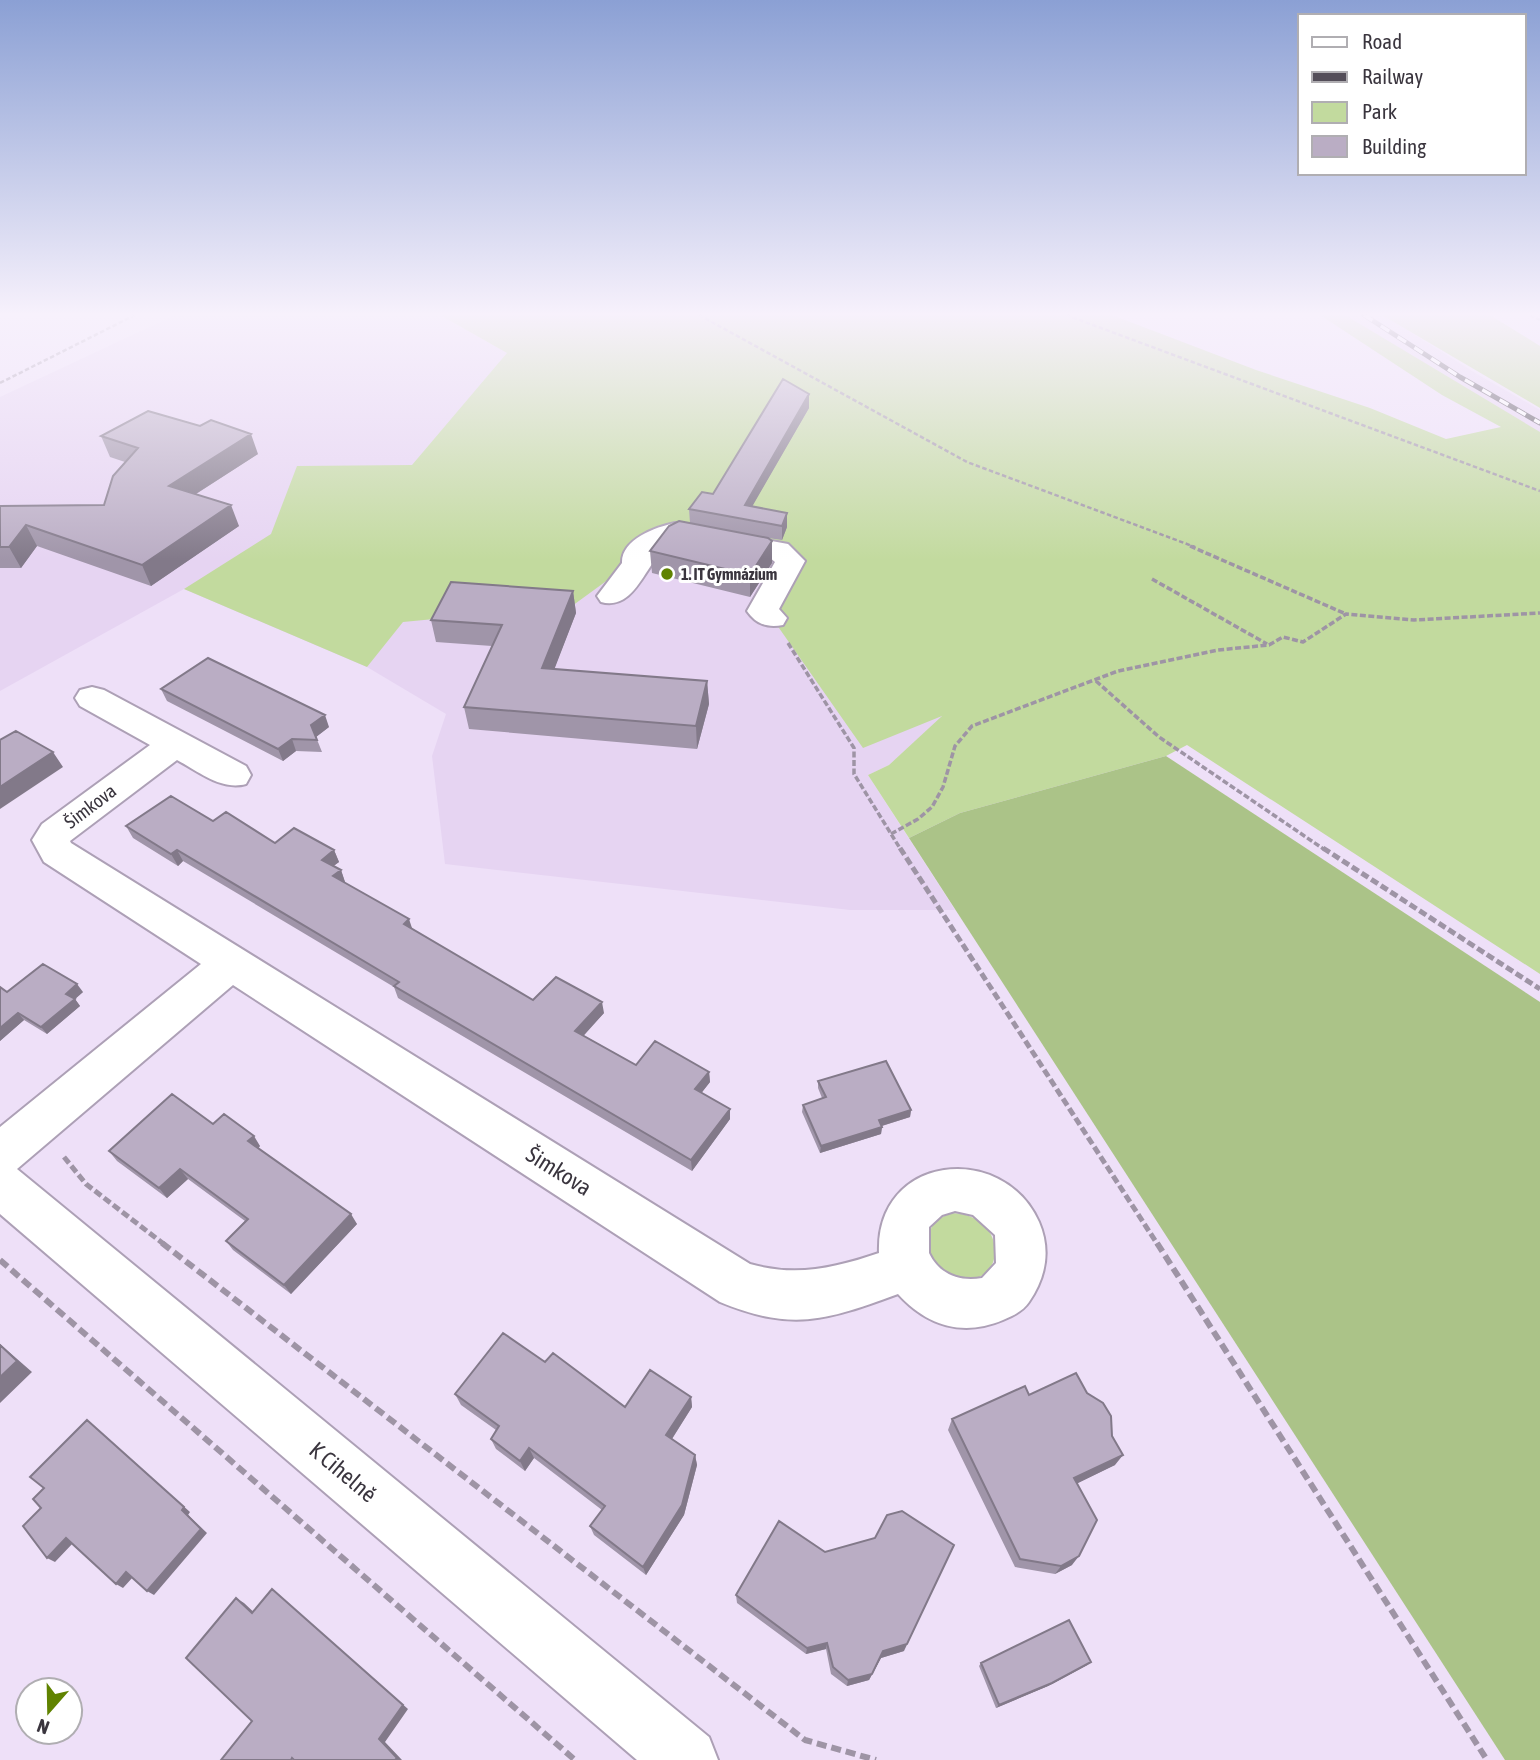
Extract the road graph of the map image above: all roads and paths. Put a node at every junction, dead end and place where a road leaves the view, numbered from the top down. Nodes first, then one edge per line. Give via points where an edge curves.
1 (849, 397) edge
2 (1287, 397) edge
3 (1540, 491) edge
4 (1153, 579) dead end
5 (612, 596) dead end
6 (1540, 613) edge
7 (1346, 614) junction
8 (772, 618) joint
9 (1269, 645) junction
10 (1096, 681) junction
11 (92, 698) dead end
12 (175, 744) junction
13 (233, 775) dead end
14 (891, 834) junction
15 (231, 963) junction
16 (1540, 989) edge
17 (15, 1142) edge
18 (0, 1184) edge
19 (0, 1260) edge
20 (908, 1266) dead end
21 (575, 1760) edge
22 (686, 1760) edge
23 (876, 1760) edge
24 (1487, 1760) edge

1 - 7 path via 967,462 1218,556
2 - 3 path
4 - 9 path
5 - 8 street via 637,564 636,553 675,531 778,550 790,561 762,611
6 - 7 path via 1415,620
7 - 9 path via 1303,642 1283,637
8 - 14 path via 854,748 854,774
9 - 10 path via 1218,650 1118,671
10 - 14 path via 972,726 960,735 949,755 940,792 931,807
10 - 16 path via 1171,745
11 - 12 street
12 - 13 street
12 - 15 street, Šimkova via 64,825 51,840 52,846
14 - 24 path
15 - 17 street
15 - 20 street, Šimkova via 738,1285 767,1295 798,1298 830,1293
17 - 23 path via 64,1157 86,1184 805,1740
18 - 22 street, K Cihelně
19 - 21 path

